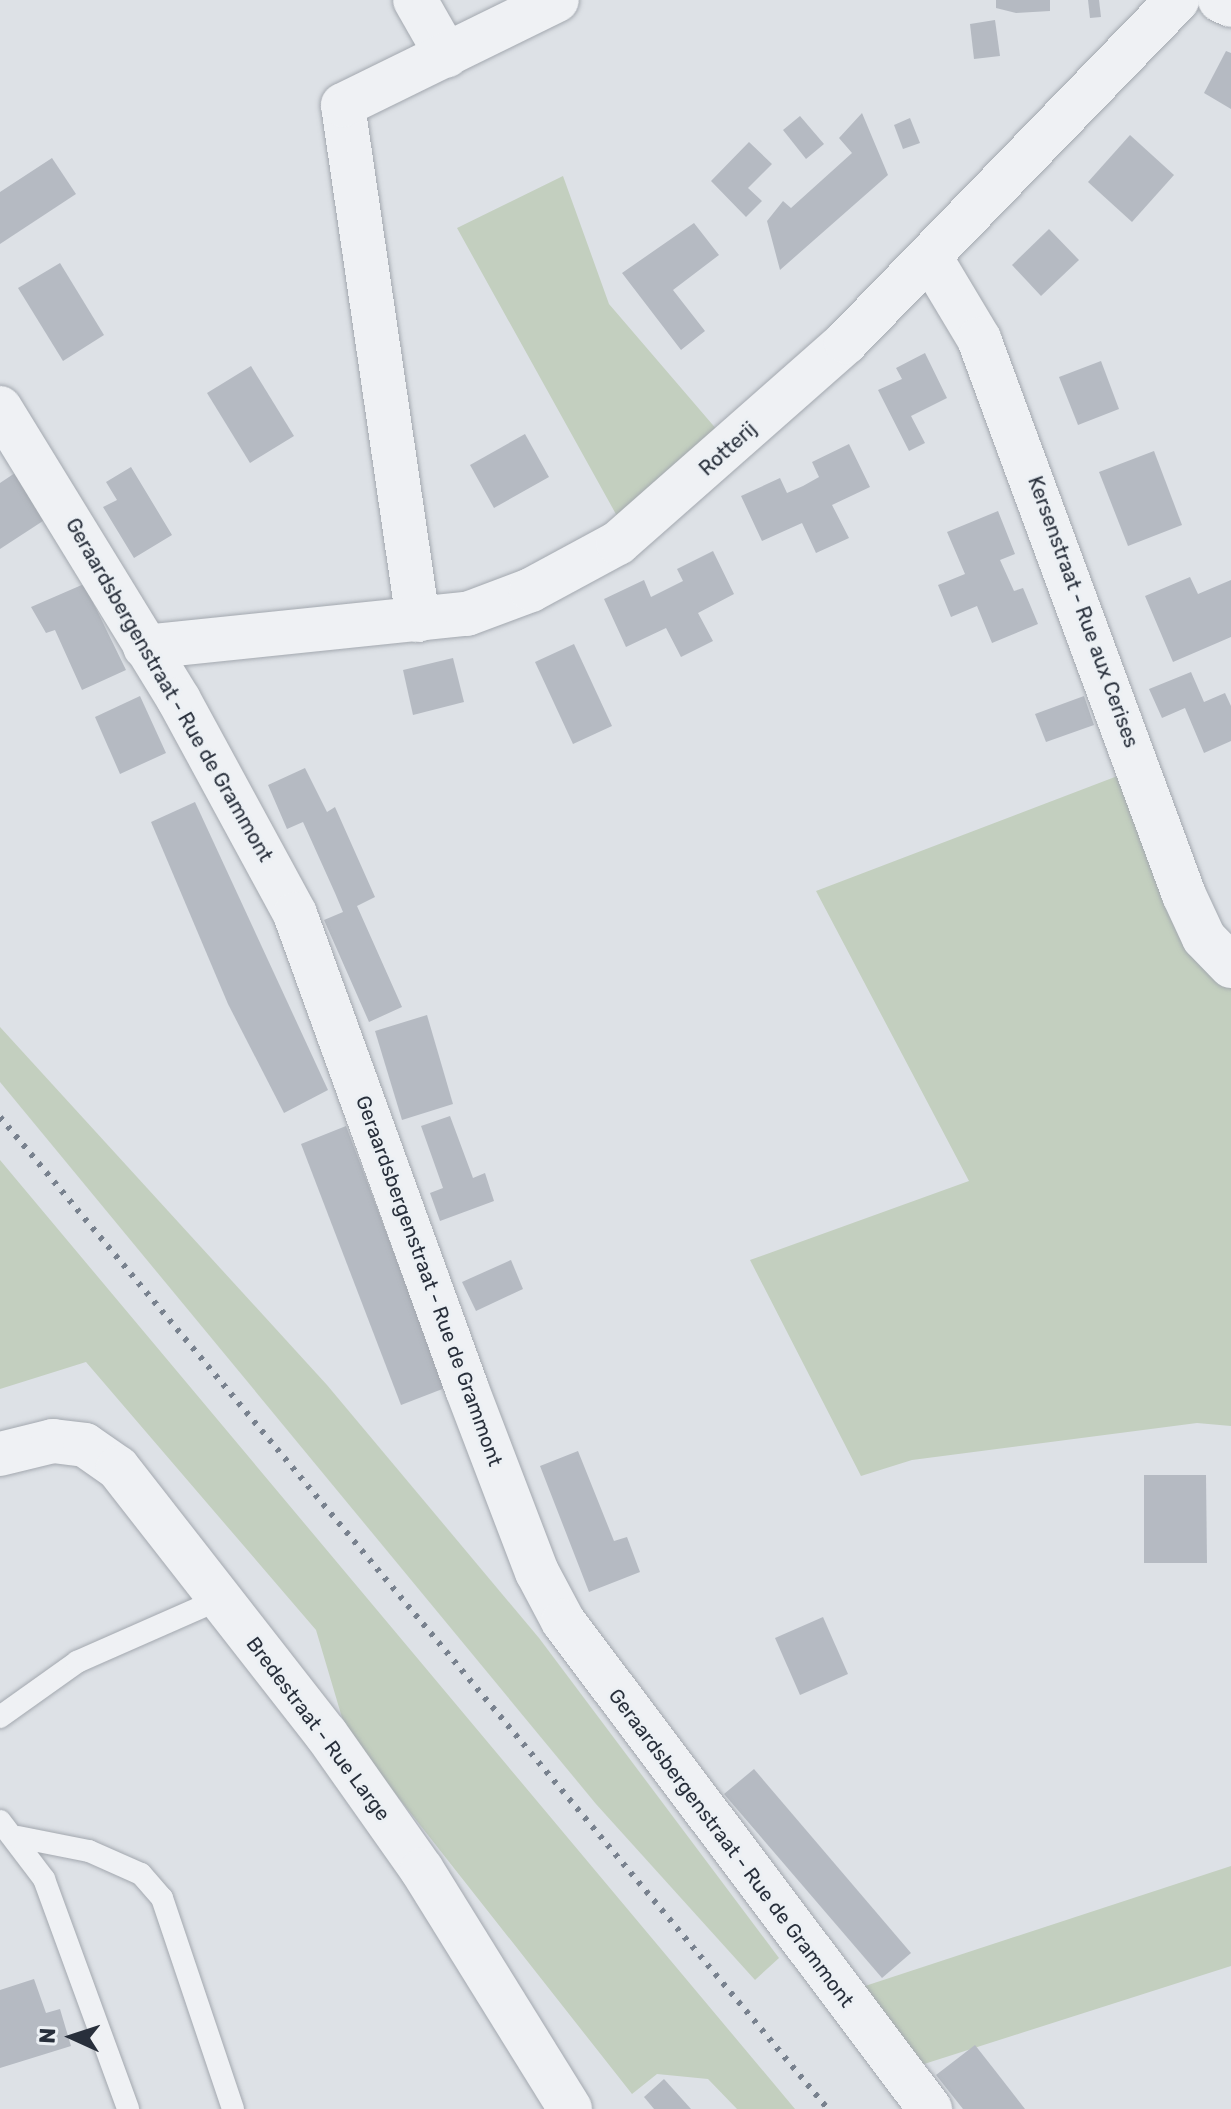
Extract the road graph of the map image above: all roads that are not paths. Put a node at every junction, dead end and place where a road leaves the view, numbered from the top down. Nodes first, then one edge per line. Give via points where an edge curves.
1 (415, 0) edge
2 (557, 0) edge
3 (1177, 0) edge
4 (1220, 0) edge
5 (1231, 5) edge
6 (447, 56) junction
7 (930, 257) junction
8 (0, 408) edge
9 (418, 620) junction
10 (145, 647) junction
11 (1231, 966) edge
12 (0, 1454) edge
13 (220, 1599) junction
14 (0, 1717) edge
15 (0, 1821) edge
16 (18, 1837) junction
17 (128, 2109) edge
18 (233, 2109) edge
19 (570, 2109) edge
20 (930, 2109) edge

1 - 6 street
2 - 6 street
3 - 7 street, Rotterij
4 - 5 street
6 - 9 street via 343,105
7 - 9 street, Rotterij via 846,342 618,543 503,602
7 - 11 street, Kersenstraat - Rue aux Cerises via 984,351 1184,895 1204,938
8 - 10 street, Geraardsbergenstraat - Rue de Grammont
9 - 10 street, Rotterij
10 - 20 street, Geraardsbergenstraat - Rue de Grammont via 295,914 537,1572 575,1641
12 - 13 street, Bredestraat - Rue Large via 53,1441 85,1445 118,1468
13 - 14 lane via 77,1662
13 - 19 street, Bredestraat - Rue Large via 422,1870
15 - 16 lane
16 - 17 lane via 44,1879
16 - 18 lane via 89,1851 141,1874 162,1898

